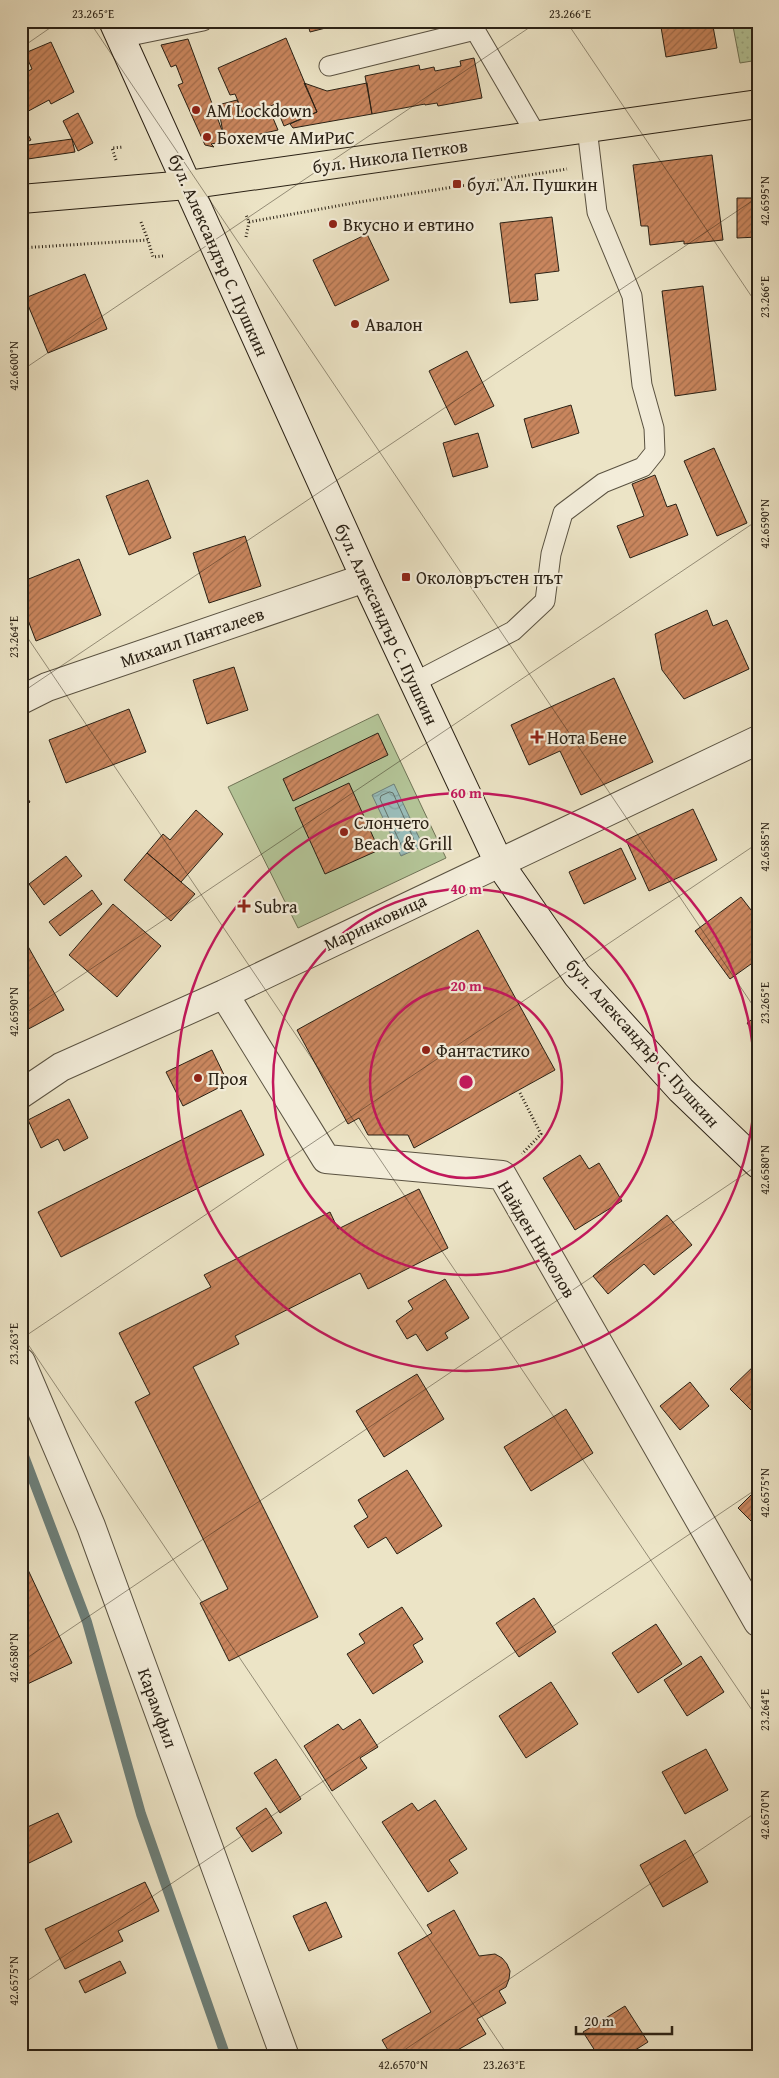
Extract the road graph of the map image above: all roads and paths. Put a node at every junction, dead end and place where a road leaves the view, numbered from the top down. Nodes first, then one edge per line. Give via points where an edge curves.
1 (203, 21) edge
2 (117, 30) edge
3 (329, 66) dead end
4 (758, 104) edge
5 (587, 128) junction
6 (537, 136) junction
7 (123, 148) dead end
8 (116, 161) dead end
9 (592, 165) junction
10 (187, 185) junction
11 (21, 200) edge
12 (246, 215) dead end
13 (141, 222) dead end
14 (250, 222) junction
15 (246, 239) dead end
16 (148, 240) junction
17 (21, 248) edge
18 (163, 256) dead end
19 (365, 578) junction
20 (414, 682) junction
21 (21, 700) edge
22 (758, 740) edge
23 (498, 863) junction
24 (224, 994) junction
25 (520, 1093) dead end
26 (21, 1094) edge
27 (758, 1164) edge
28 (502, 1175) junction
29 (21, 1362) edge
30 (758, 1622) edge
31 (284, 2057) edge

1 - 2 lane
2 - 10 street, бул. Александър С. Пушкин
3 - 6 lane via 475,30
4 - 5 highway, бул. Никола Петков
5 - 6 highway, бул. Никола Петков
5 - 9 lane
6 - 10 highway, бул. Никола Петков
7 - 8 path via 112,148
9 - 14 path
9 - 20 lane via 597,212 632,296 642,385 654,428 655,452 643,467 603,483 563,513 551,554 545,601 513,632
10 - 11 highway, бул. Никола Петков
10 - 19 street, бул. Александър С. Пушкин
12 - 14 path
13 - 16 path
14 - 15 path
16 - 17 path
16 - 18 path via 154,257
19 - 20 street, бул. Александър С. Пушкин
19 - 21 street, Михаил Панталеев via 47,687
20 - 23 street, бул. Александър С. Пушкин
22 - 23 street, Маринковица
23 - 24 street, Маринковица
23 - 27 street, бул. Александър С. Пушкин via 578,975 681,1090
24 - 26 street, Маринковица via 62,1067
24 - 28 street, Найден Николов via 326,1159
25 - 28 path via 541,1134
28 - 30 street, Найден Николов
29 - 31 street, Карамфил via 91,1526

